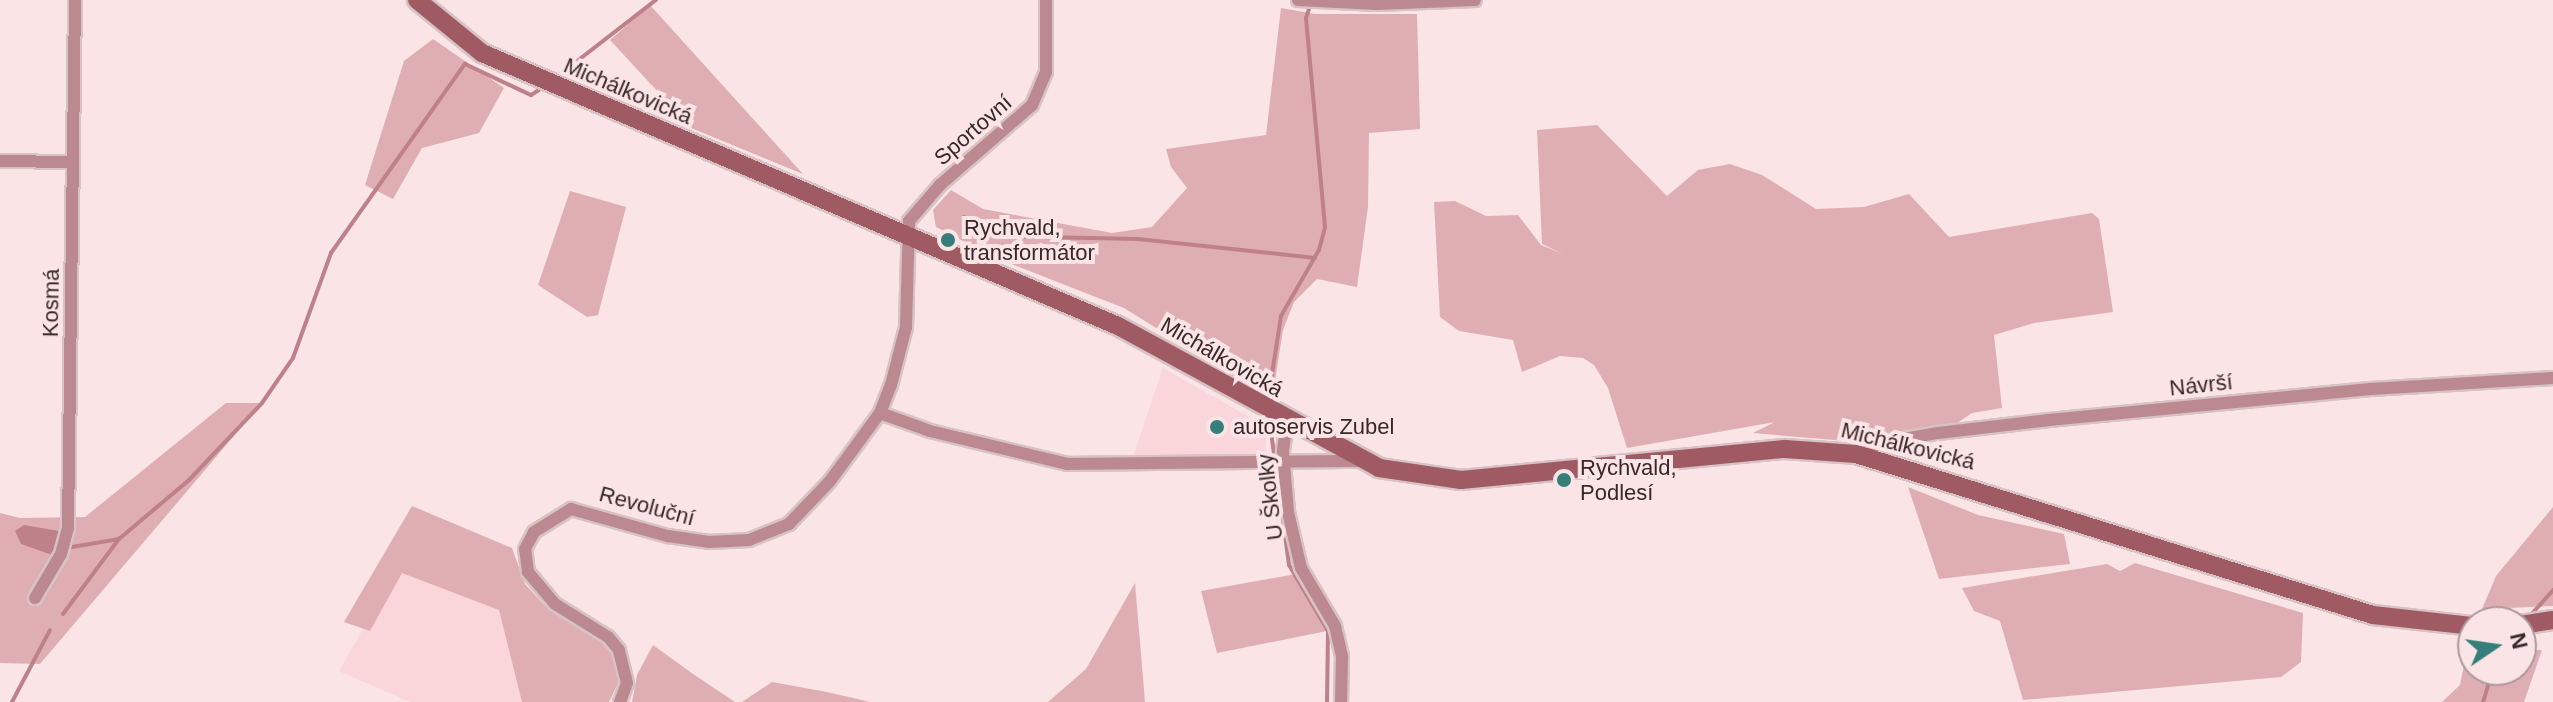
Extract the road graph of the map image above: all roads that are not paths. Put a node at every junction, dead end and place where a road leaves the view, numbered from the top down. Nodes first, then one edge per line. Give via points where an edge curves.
1 (75, 0) edge
2 (417, 0) edge
3 (1046, 0) edge
4 (1298, 0) edge
5 (1475, 0) edge
6 (0, 161) edge
7 (72, 162) junction
8 (905, 234) junction
9 (2553, 378) edge
10 (880, 413) junction
11 (1287, 422) junction
12 (1856, 454) junction
13 (1362, 461) junction
14 (1286, 465) junction
15 (35, 598) dead end
16 (2457, 624) edge
17 (620, 702) edge
18 (1341, 702) edge

1 - 7 street, Kosmá
2 - 8 street, Michálkovická via 482,53
3 - 8 street, Sportovní via 1046,72 1032,105 940,185 909,221
4 - 5 street
6 - 7 street
7 - 15 street, Kosmá via 68,528 61,554
8 - 10 street, Revoluční via 906,327
8 - 11 street, Michálkovická via 1118,326
9 - 12 street, Návrší via 2371,389 2049,420 1881,443
10 - 14 street via 930,431 1067,464
10 - 17 street, Revoluční via 830,481 789,524 749,540 668,536 571,509 534,532 525,549 528,572 555,604 608,637 619,650 627,683
11 - 13 street, Michálkovická
11 - 14 street, U Školky
12 - 13 street, Michálkovická via 1785,449 1461,480 1419,478
12 - 16 street, Michálkovická via 2373,615
13 - 14 street
14 - 18 street, U Školky via 1288,512 1301,568 1339,641

